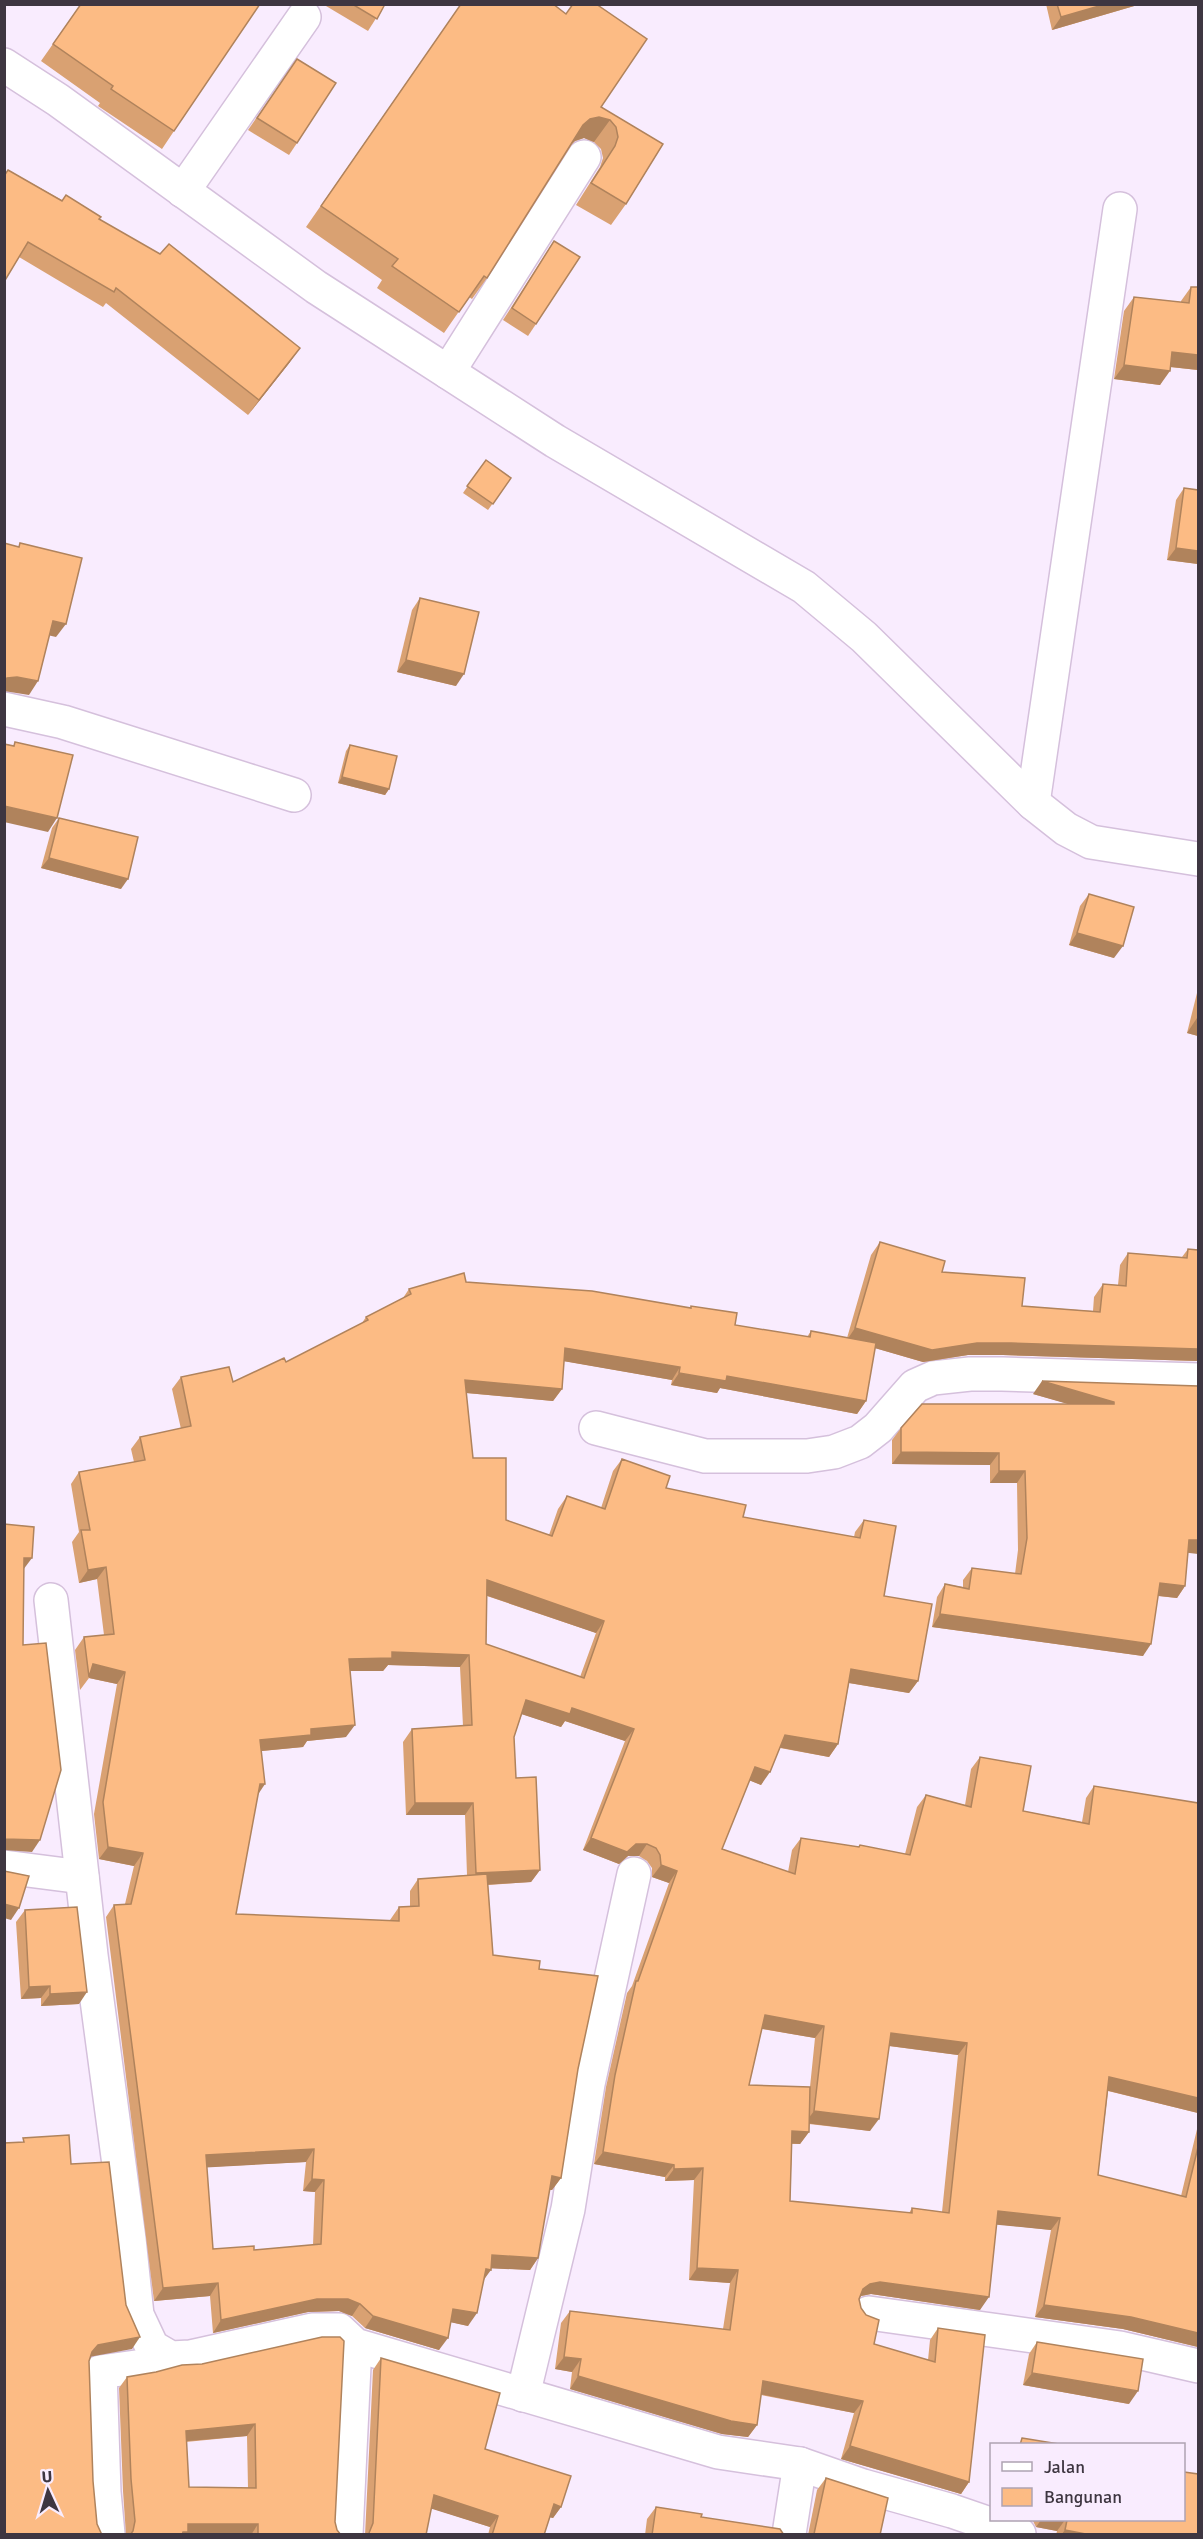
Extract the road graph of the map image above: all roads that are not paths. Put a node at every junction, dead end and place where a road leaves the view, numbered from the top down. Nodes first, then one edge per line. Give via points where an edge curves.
1 (304, 17) dead end
2 (4, 64) edge
3 (584, 157) edge
4 (183, 191) junction
5 (1120, 210) dead end
6 (448, 372) junction
7 (4, 709) edge
8 (294, 795) dead end
9 (1033, 803) junction
10 (1198, 859) edge
11 (1198, 1380) edge
12 (596, 1428) dead end
13 (51, 1600) dead end
14 (4, 1867) edge
15 (634, 1874) dead end
16 (82, 1876) junction
17 (869, 2313) edge
18 (355, 2345) junction
19 (171, 2358) junction
20 (1198, 2366) edge
21 (523, 2395) junction
22 (800, 2464) junction
23 (108, 2535) edge
24 (346, 2535) edge
25 (789, 2535) edge
26 (1019, 2535) edge

1 - 4 street
2 - 4 street
3 - 6 street
4 - 6 street via 316,287
5 - 9 street
6 - 9 street via 555,441 804,587 864,637
7 - 8 street via 63,722
9 - 10 street via 1066,829 1092,842
11 - 12 street via 970,1374 933,1378 915,1386 878,1428 860,1442 834,1452 807,1456 705,1456
13 - 16 street
14 - 16 street
15 - 21 street via 588,2084 568,2209
16 - 19 street via 137,2315 152,2347
17 - 20 street via 1120,2348
18 - 19 street via 339,2330 312,2330
18 - 21 street
18 - 24 street
19 - 23 street via 100,2372
21 - 22 street via 718,2452
22 - 25 street
22 - 26 street

